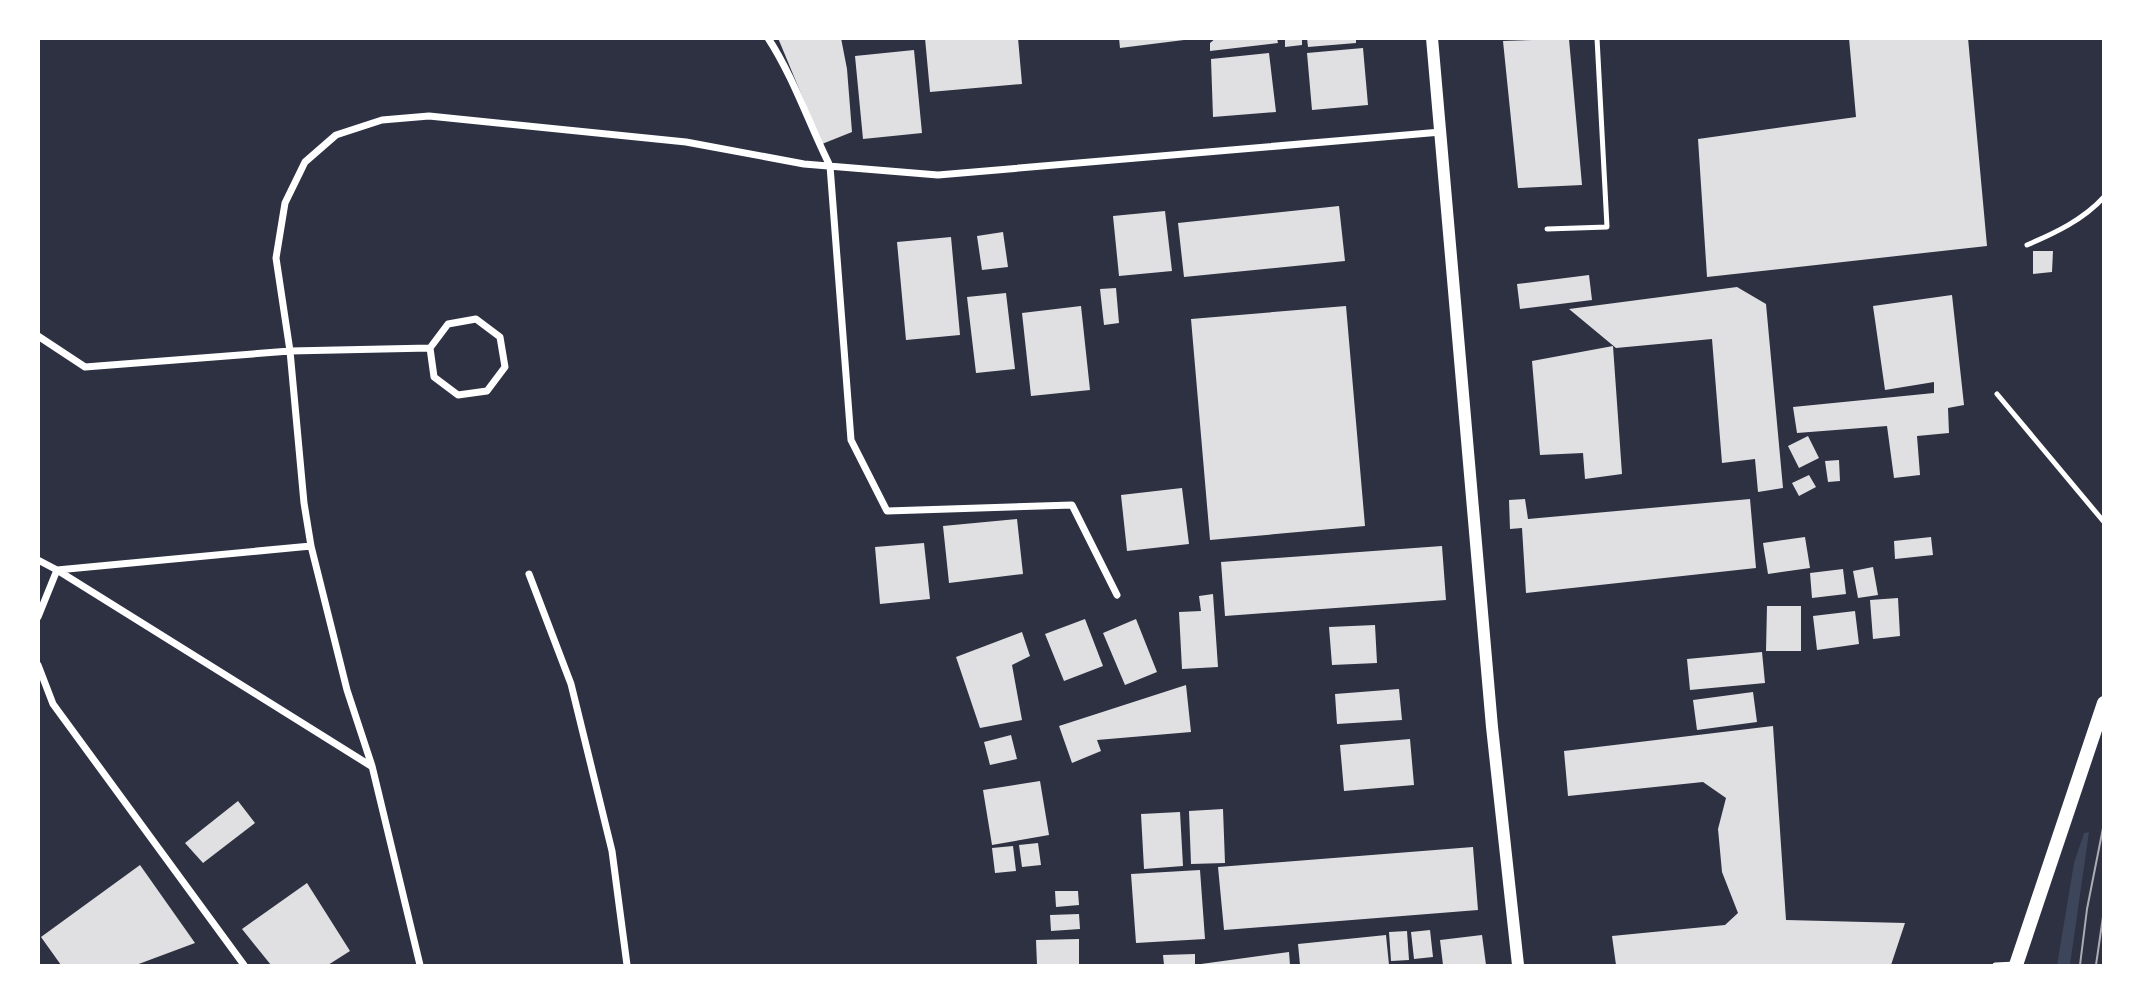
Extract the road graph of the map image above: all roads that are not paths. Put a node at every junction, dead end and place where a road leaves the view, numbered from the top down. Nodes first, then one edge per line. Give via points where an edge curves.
1 (768, 38) edge
2 (1432, 38) edge
3 (1597, 38) edge
4 (1441, 132) junction
5 (830, 166) junction
6 (2104, 197) edge
7 (1547, 229) dead end
8 (2027, 245) dead end
9 (38, 336) edge
10 (430, 348) junction
11 (290, 351) junction
12 (1997, 394) dead end
13 (2104, 522) edge
14 (311, 546) junction
15 (38, 560) edge
16 (57, 570) junction
17 (529, 574) dead end
18 (1117, 595) dead end
19 (38, 617) edge
20 (38, 664) edge
21 (2104, 703) edge
22 (372, 766) junction
23 (244, 965) edge
24 (420, 965) edge
25 (628, 965) edge
26 (1518, 965) edge
27 (1995, 965) edge
28 (2017, 965) edge

1 - 5 street
2 - 4 street
3 - 7 lane via 1607,227
4 - 5 street via 938,175
4 - 26 street via 1492,727
5 - 11 street via 686,142 429,116 382,120 336,135 305,162 285,202 276,258
5 - 18 street via 851,440 887,511 1072,505
6 - 8 lane via 2053,234
9 - 11 street via 85,367
10 - 10 street via 434,377 458,395 487,391 505,367 500,337 476,319 448,324
10 - 11 street
11 - 14 street
12 - 13 lane
14 - 16 street
14 - 22 street via 347,690
15 - 16 street
16 - 19 street
16 - 22 street
17 - 25 street via 574,697 612,851
20 - 23 street via 53,704
21 - 28 main road
22 - 24 street
27 - 28 lane

